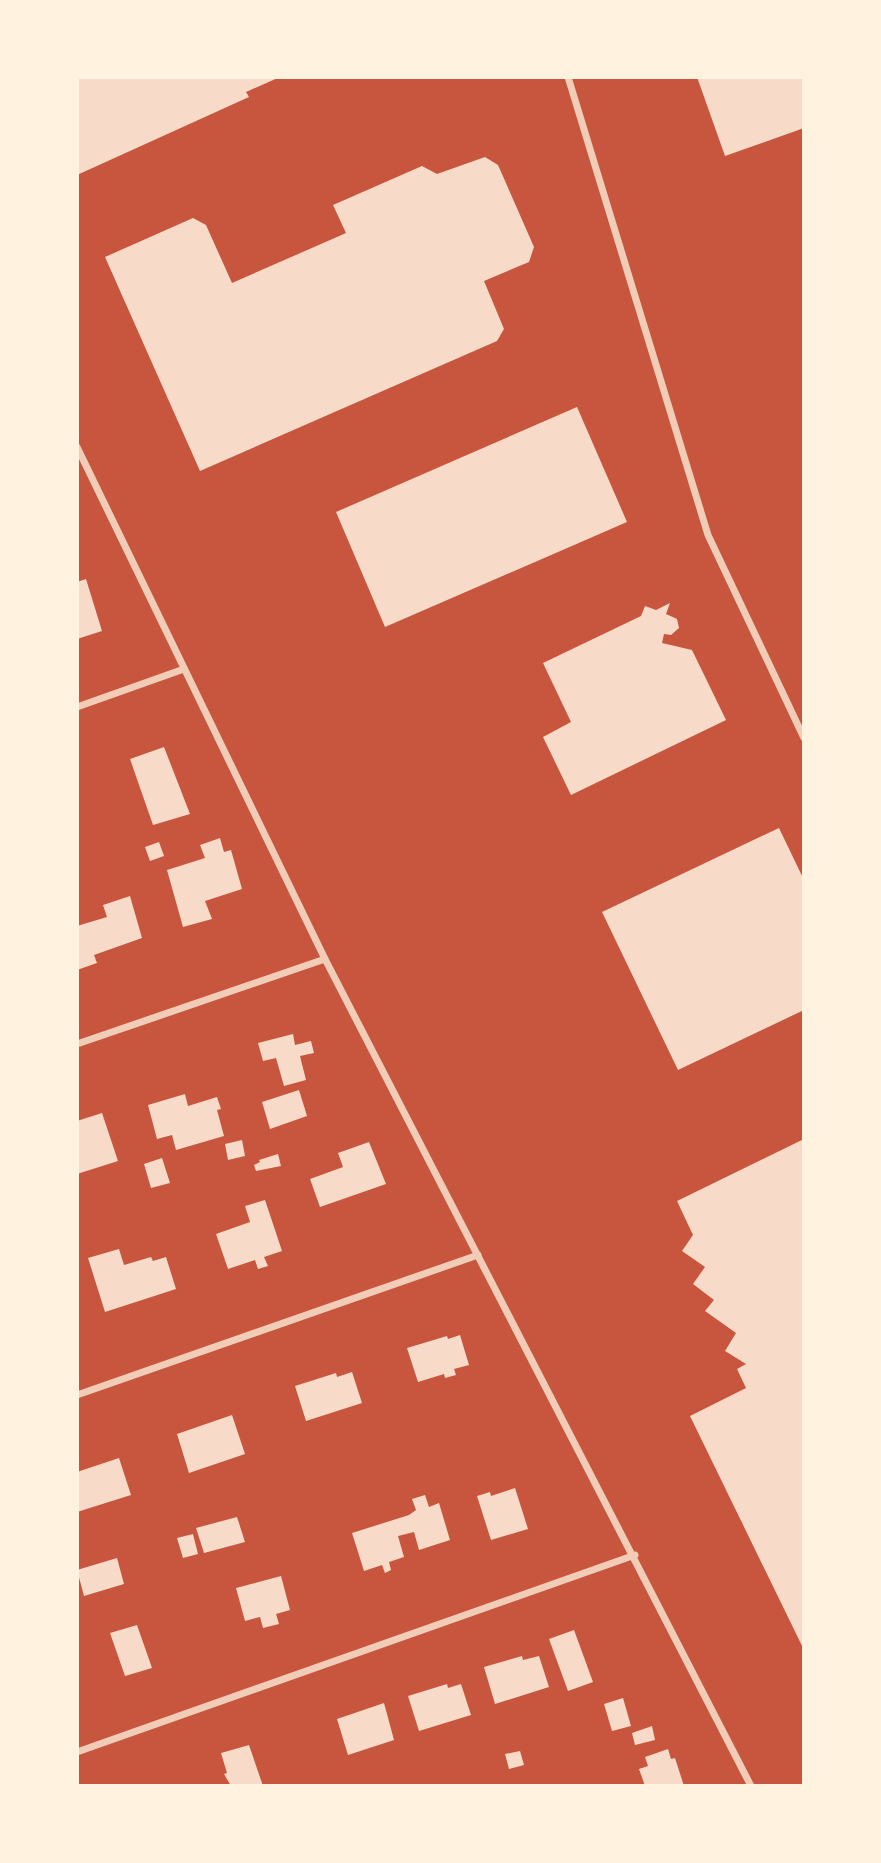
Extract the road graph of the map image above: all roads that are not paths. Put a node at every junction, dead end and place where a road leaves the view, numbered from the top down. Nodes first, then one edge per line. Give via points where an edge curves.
1 (568, 77) edge
2 (77, 447) edge
3 (184, 669) junction
4 (77, 707) edge
5 (804, 738) edge
6 (325, 959) junction
7 (77, 1044) edge
8 (478, 1255) junction
9 (77, 1395) edge
10 (635, 1555) junction
11 (77, 1752) edge
12 (751, 1786) edge

1 - 5 street via 708,536
2 - 3 street
3 - 4 street
3 - 6 street
6 - 7 street
6 - 8 street
8 - 9 street
8 - 10 street
10 - 11 street
10 - 12 street

